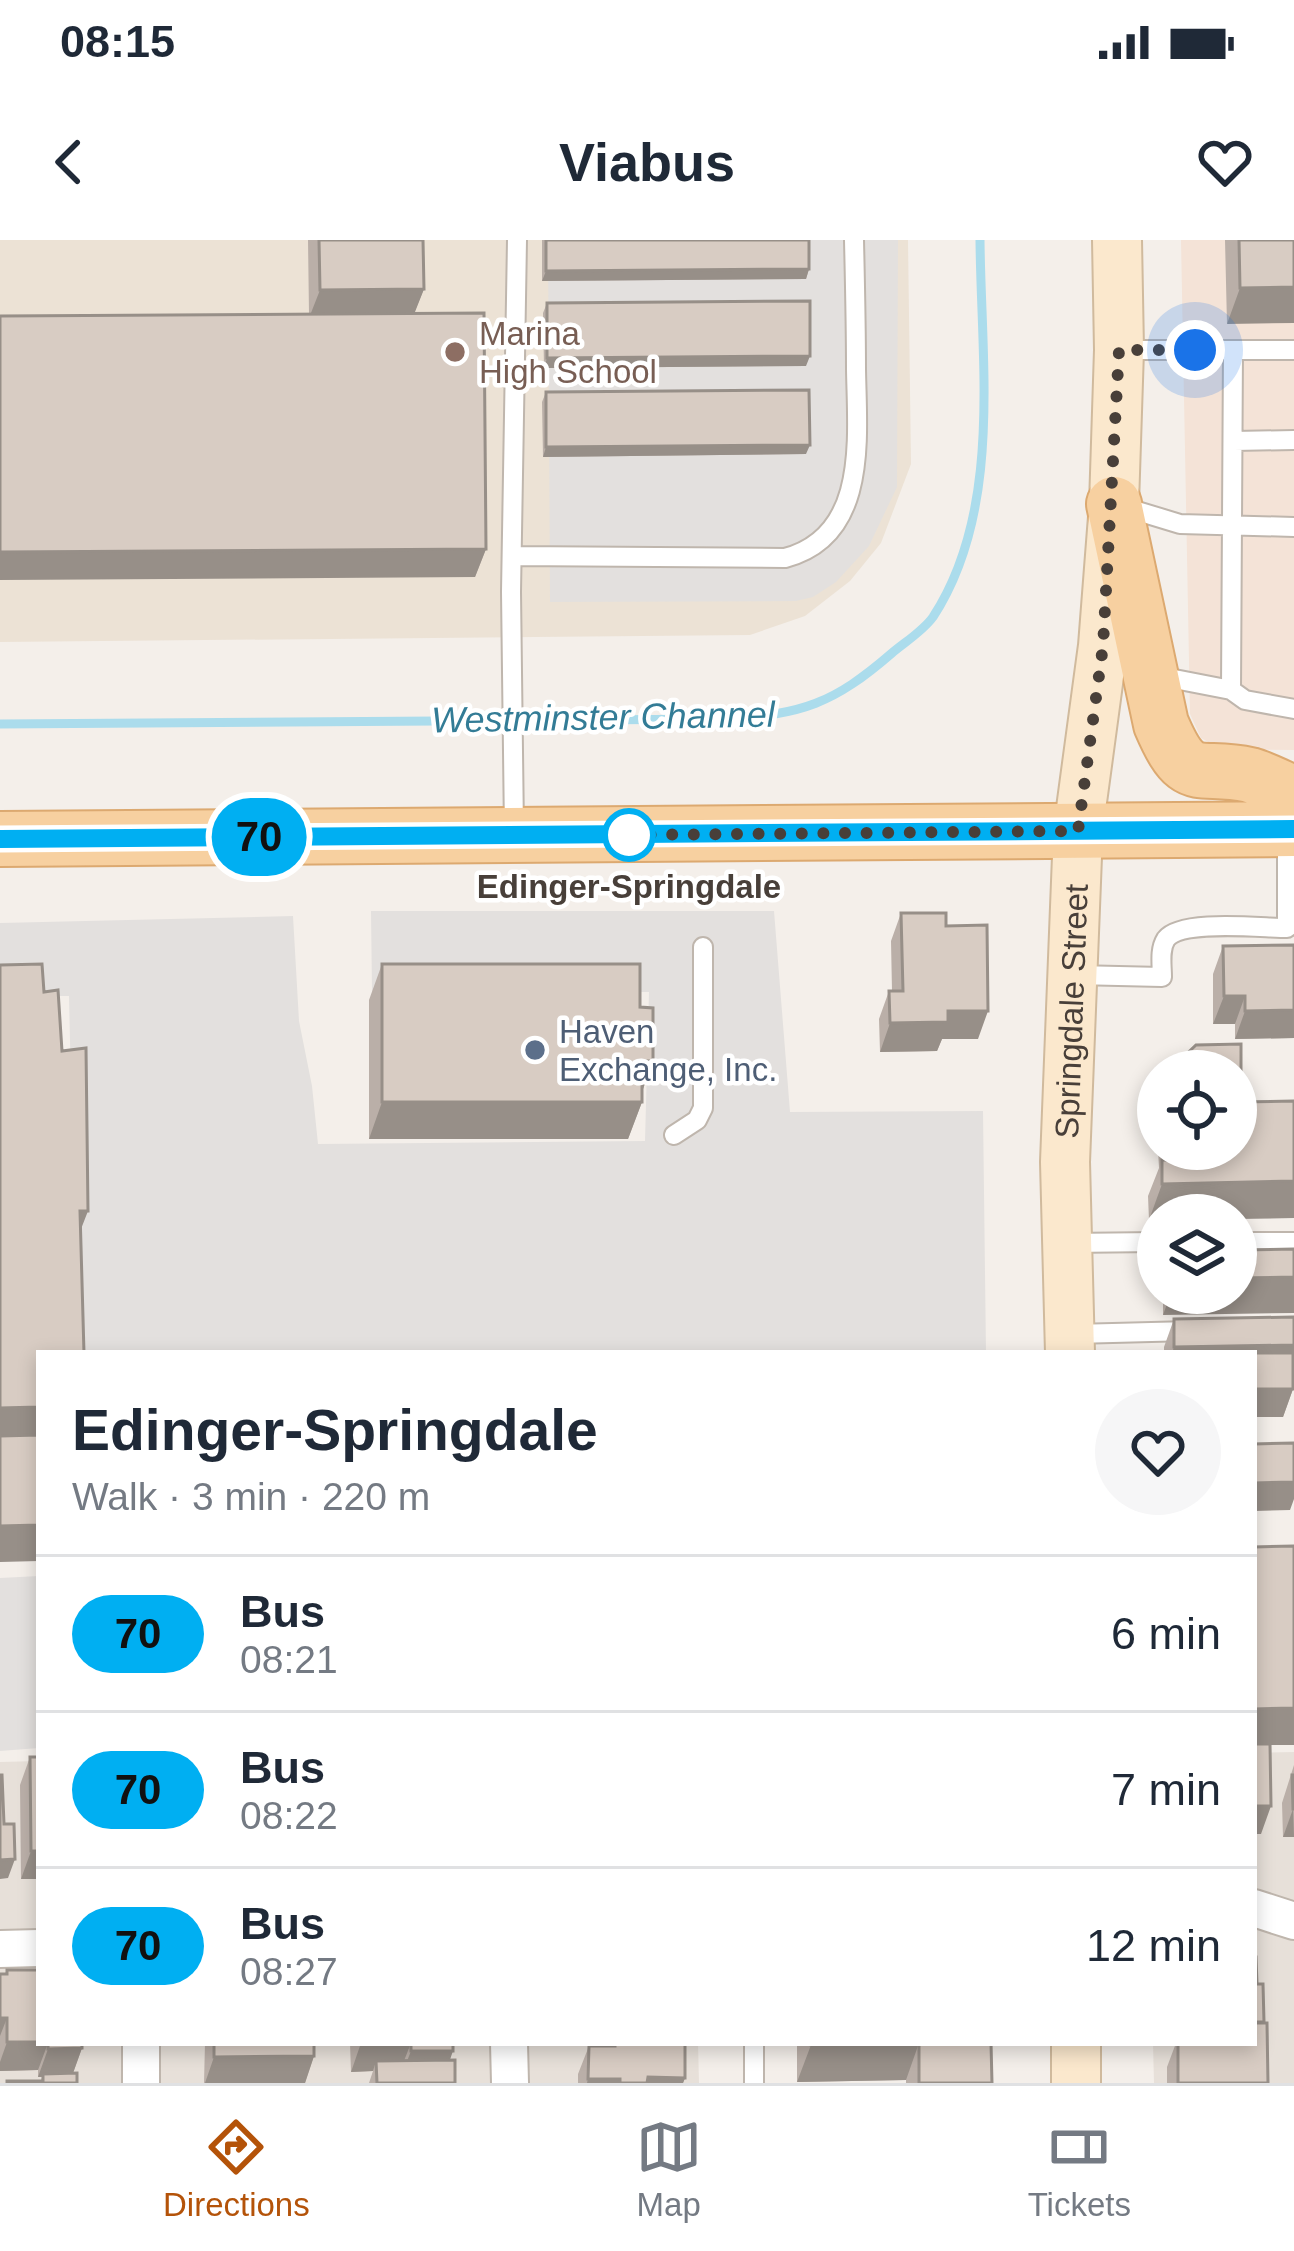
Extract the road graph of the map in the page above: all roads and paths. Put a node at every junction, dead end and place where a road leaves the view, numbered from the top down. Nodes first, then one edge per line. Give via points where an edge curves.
1 (517, 240) edge
2 (854, 240) edge
3 (1117, 240) edge
4 (1119, 350) junction
5 (1233, 350) junction
6 (1294, 350) edge
7 (1294, 440) edge
8 (1234, 441) junction
9 (1114, 504) junction
10 (1234, 526) junction
11 (1294, 527) edge
12 (514, 556) junction
13 (1152, 675) junction
14 (1231, 689) junction
15 (1294, 709) edge
16 (514, 811) junction
17 (1292, 817) edge
18 (1078, 831) junction
19 (0, 839) edge
20 (703, 946) dead end
21 (1073, 975) junction
22 (674, 1135) dead end
23 (1137, 1242) edge
24 (1257, 1242) edge
25 (1294, 1242) edge
26 (1067, 1243) junction
27 (1204, 1330) edge
28 (1070, 1343) edge
29 (1257, 1909) edge
30 (1294, 1921) edge
31 (36, 1948) edge
32 (0, 1949) edge
33 (141, 2046) edge
34 (509, 2046) edge
35 (754, 2046) edge
36 (1076, 2046) edge
37 (141, 2083) edge
38 (510, 2083) edge
39 (754, 2083) edge
40 (1076, 2083) edge

1 - 12 lane
2 - 12 lane via 856,466 845,507 823,538 785,558
3 - 4 main road, Springdale Street
4 - 5 lane
4 - 9 main road, Springdale Street
5 - 6 lane
5 - 8 lane
7 - 8 lane
8 - 10 lane
9 - 10 lane via 1180,524
9 - 13 main road
9 - 18 main road, Springdale Street
10 - 11 lane
10 - 14 lane
12 - 16 lane
13 - 14 lane
13 - 17 main road via 1161,724 1189,768 1249,775
14 - 15 lane
16 - 18 main road
16 - 19 main road
17 - 18 main road
17 - 21 lane via 1287,928 1184,928 1162,949 1162,977
18 - 21 main road, Springdale Street
20 - 22 lane via 703,1108
21 - 26 main road, Springdale Street
23 - 26 lane
24 - 25 lane
26 - 28 main road, Springdale Street
27 - 28 lane
29 - 30 street
31 - 32 street
33 - 37 street
34 - 38 street
35 - 39 lane
36 - 40 main road

